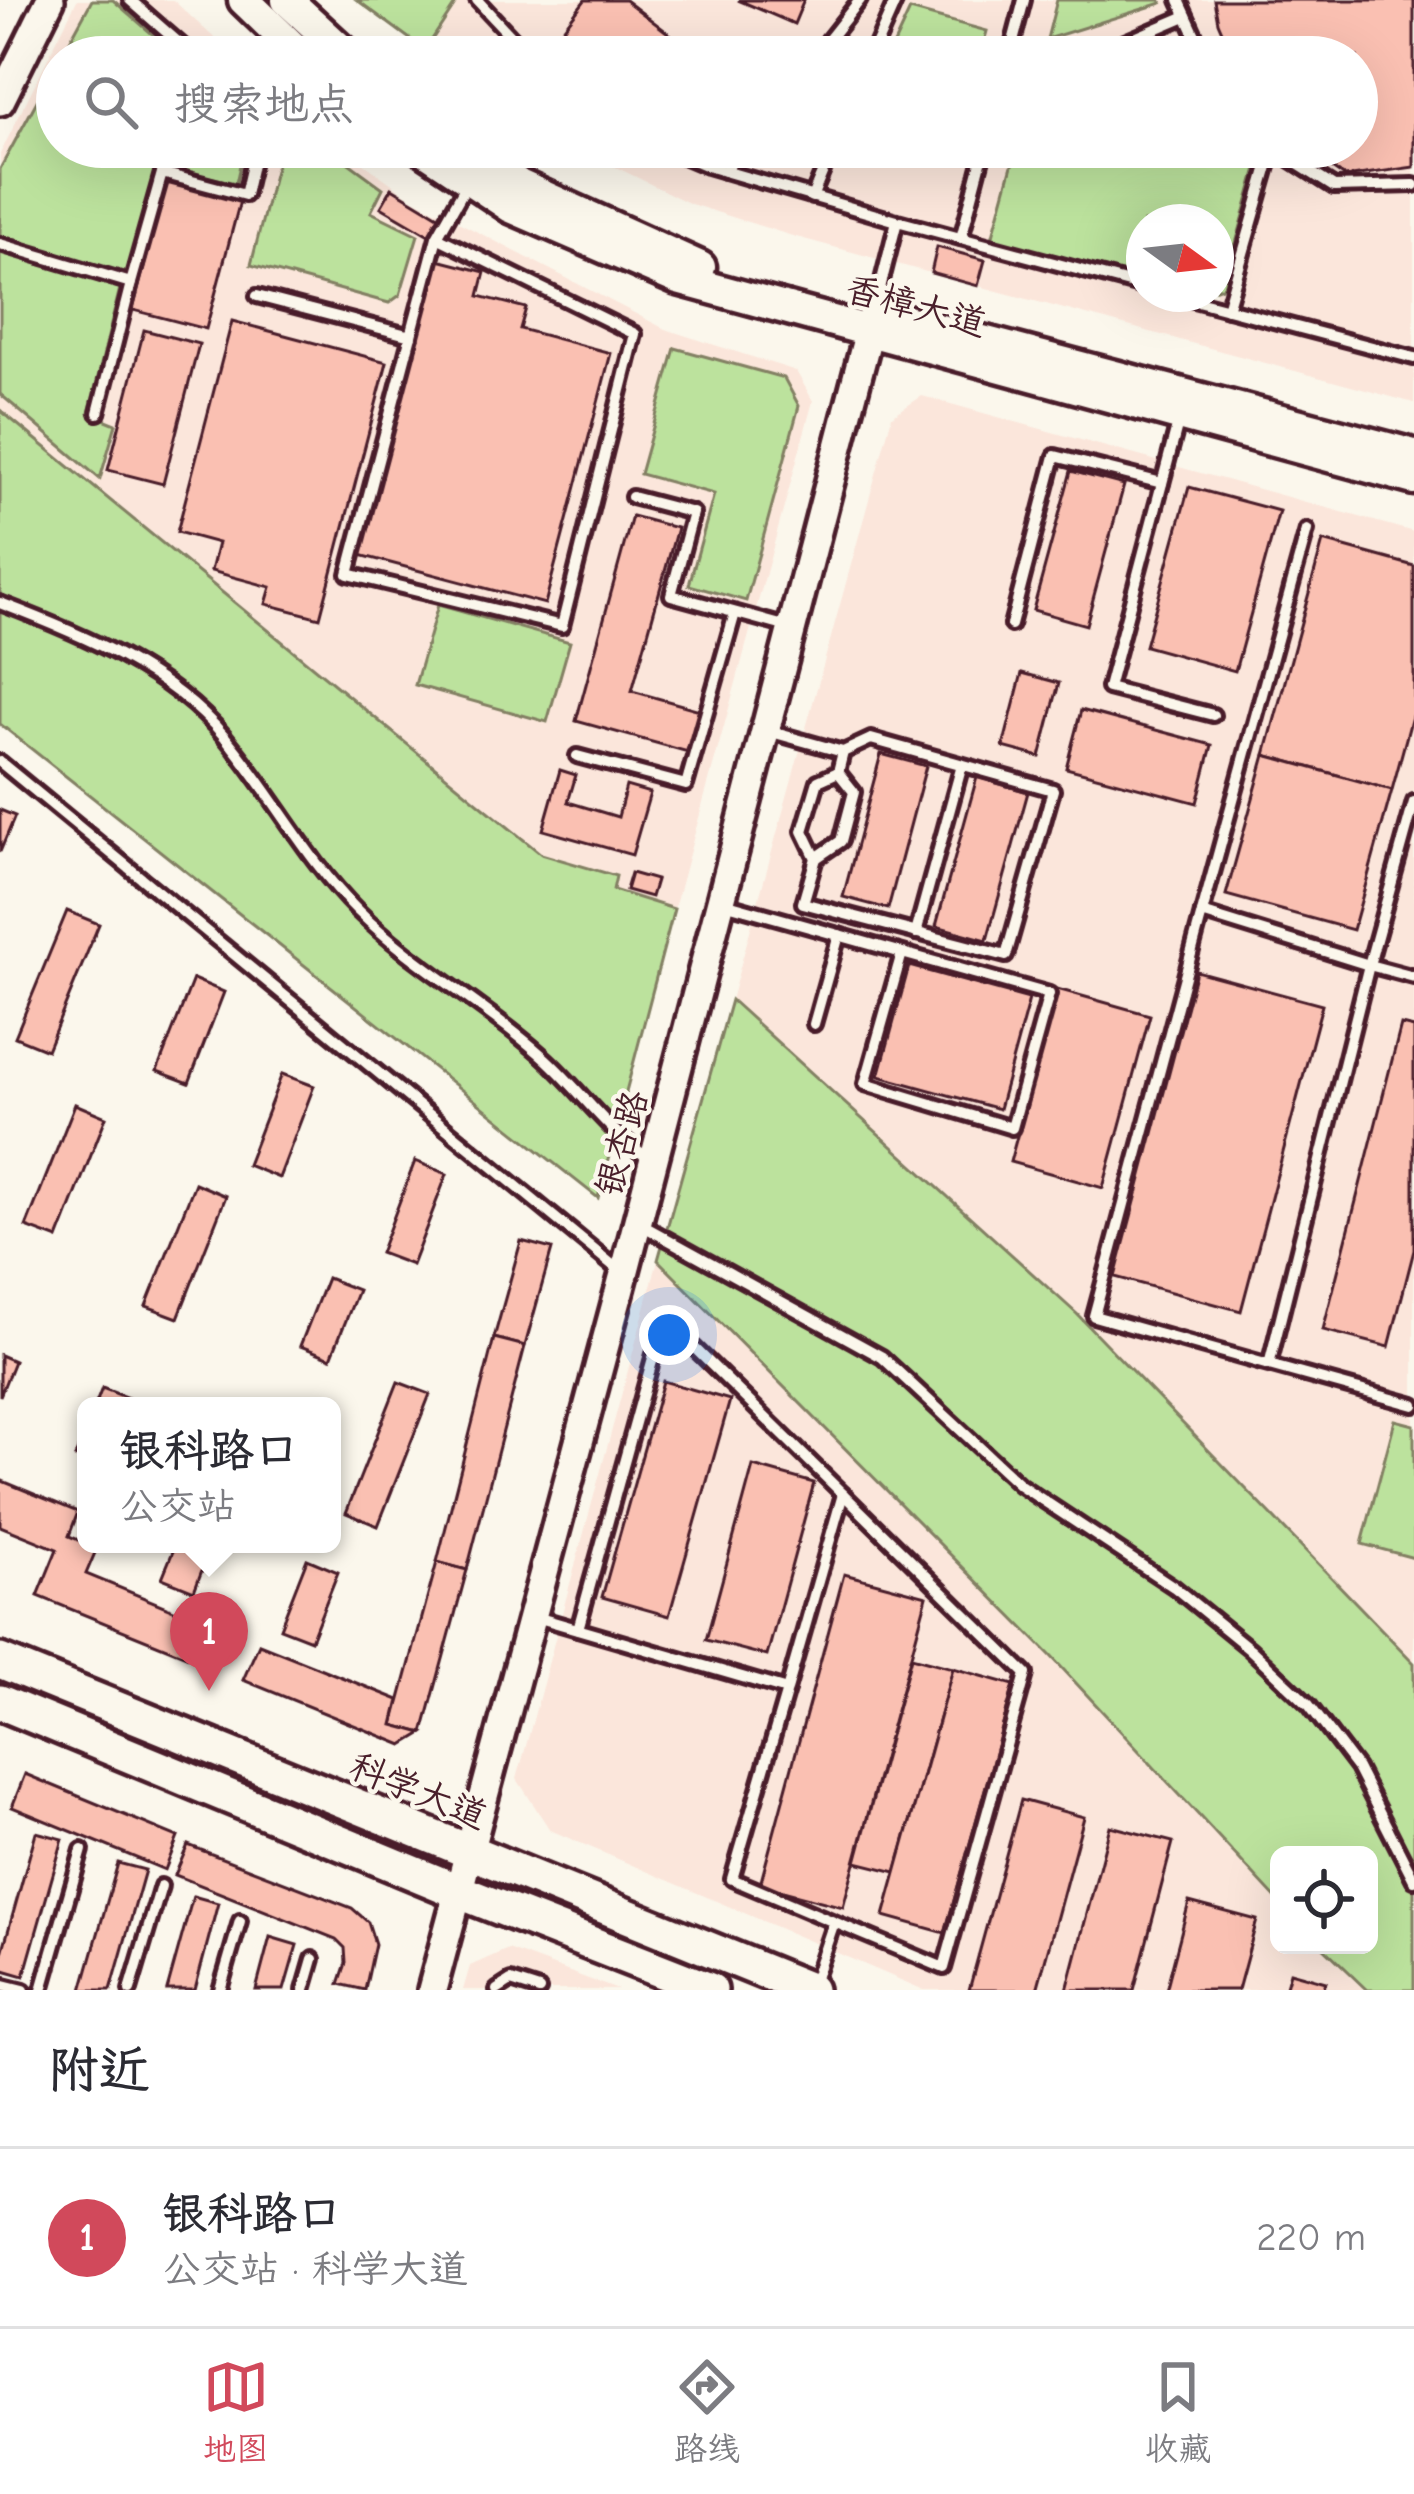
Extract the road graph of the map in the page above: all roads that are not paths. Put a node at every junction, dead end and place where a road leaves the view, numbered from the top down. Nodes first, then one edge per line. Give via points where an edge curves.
1 (50, 0) edge
2 (130, 0) edge
3 (244, 0) edge
4 (287, 0) edge
5 (477, 0) edge
6 (860, 0) edge
7 (896, 0) edge
8 (1024, 0) edge
9 (1179, 0) edge
10 (1186, 16) junction
11 (170, 36) edge
12 (281, 36) edge
13 (326, 36) edge
14 (510, 36) edge
15 (832, 36) edge
16 (881, 36) edge
17 (1015, 36) edge
18 (1139, 36) edge
19 (1195, 36) edge
20 (0, 101) edge
21 (251, 168) edge
22 (452, 168) edge
23 (497, 168) edge
24 (714, 168) edge
25 (727, 168) edge
26 (824, 168) edge
27 (979, 168) edge
28 (1267, 168) edge
29 (1304, 168) edge
30 (724, 172) junction
31 (469, 179) junction
32 (1414, 185) edge
33 (812, 197) junction
34 (897, 221) junction
35 (437, 237) junction
36 (961, 238) junction
37 (0, 244) edge
38 (1126, 282) edge
39 (131, 283) junction
40 (1234, 287) edge
41 (257, 296) dead end
42 (1234, 311) edge
43 (871, 322) junction
44 (411, 336) junction
45 (1414, 358) edge
46 (98, 412) dead end
47 (1180, 416) junction
48 (1414, 455) edge
49 (1414, 478) edge
50 (1162, 483) junction
51 (632, 497) dead end
52 (1306, 530) dead end
53 (0, 603) edge
54 (735, 613) junction
55 (1011, 626) dead end
56 (792, 628) junction
57 (1213, 715) dead end
58 (765, 730) junction
59 (843, 752) junction
60 (577, 757) dead end
61 (0, 762) edge
62 (962, 765) junction
63 (838, 772) junction
64 (1414, 802) edge
65 (816, 858) junction
66 (720, 902) junction
67 (1202, 914) junction
68 (916, 933) junction
69 (839, 935) junction
70 (902, 953) junction
71 (1369, 965) junction
72 (1414, 976) edge
73 (814, 1024) dead end
74 (653, 1160) junction
75 (637, 1223) junction
76 (624, 1274) junction
77 (1270, 1365) junction
78 (1414, 1405) edge
79 (843, 1494) junction
80 (533, 1616) junction
81 (578, 1629) junction
82 (0, 1661) edge
83 (787, 1690) junction
84 (0, 1702) edge
85 (82, 1850) dead end
86 (470, 1853) junction
87 (1414, 1880) edge
88 (161, 1886) dead end
89 (460, 1892) junction
90 (240, 1921) dead end
91 (834, 1922) junction
92 (313, 1959) dead end
93 (0, 1984) edge
94 (24, 1990) edge
95 (42, 1990) edge
96 (130, 1990) edge
97 (220, 1990) edge
98 (304, 1990) edge
99 (432, 1990) edge
100 (497, 1990) edge
101 (538, 1990) edge
102 (710, 1990) edge
103 (810, 1990) edge

1 - 20 street
2 - 11 lane
3 - 12 main road
4 - 13 main road
5 - 14 lane
6 - 15 lane
7 - 16 lane
8 - 17 lane
9 - 10 lane
10 - 18 lane
10 - 19 lane
21 - 39 lane via 245,194 162,173
22 - 31 main road, 香樟大道
23 - 43 main road, 香樟大道 via 698,267
24 - 30 lane
25 - 30 lane
26 - 33 lane
27 - 36 lane
28 - 40 lane
29 - 32 lane via 1334,187
30 - 33 lane
31 - 35 lane
31 - 43 main road, 香樟大道 via 511,207 678,279
33 - 34 lane
34 - 36 lane
34 - 43 lane
35 - 44 lane
35 - 44 lane via 634,334 562,626 349,574
36 - 38 lane
37 - 39 lane
39 - 46 lane
41 - 44 lane
42 - 45 lane
43 - 47 main road, 香樟大道
43 - 48 main road, 香樟大道
43 - 56 street, 银杏路
47 - 49 main road, 香樟大道
47 - 50 lane
50 - 55 lane via 1055,456
50 - 57 lane via 1108,688
51 - 54 lane via 693,513 671,596
52 - 67 lane
53 - 74 lane via 116,652 185,697 225,736 359,912 539,1052
54 - 56 lane
54 - 60 lane via 686,785
56 - 58 street, 银杏路
58 - 59 lane
58 - 66 street, 银杏路
59 - 62 lane via 871,739
59 - 63 lane
61 - 76 lane
62 - 68 lane
62 - 68 lane via 1054,790 1006,956
63 - 65 lane via 818,781 803,831
63 - 65 lane via 854,792 841,841
64 - 71 lane
65 - 68 lane via 803,903
66 - 69 lane
66 - 74 street, 银杏路
67 - 71 lane
67 - 77 lane via 1094,1316
69 - 70 lane
69 - 73 lane
70 - 70 lane via 1049,994 1012,1128 866,1084
71 - 72 lane
71 - 77 lane
74 - 75 street, 银杏路
75 - 76 street, 银杏路
75 - 87 lane via 882,1357 1020,1485 1174,1587 1250,1649 1309,1705 1357,1768
76 - 80 street, 银杏路
77 - 78 lane
79 - 81 lane via 664,1318
79 - 83 lane
79 - 91 lane via 1026,1674 944,1968
80 - 81 lane
80 - 86 street, 银杏路
81 - 83 lane
82 - 86 main road, 科学大道
83 - 91 lane via 733,1879
84 - 89 main road
85 - 95 lane
86 - 89 street, 银杏路
86 - 103 main road, 科学大道
88 - 96 lane
89 - 99 street, 银杏路
89 - 102 main road via 647,1972
90 - 97 lane
91 - 103 lane
92 - 98 lane
93 - 94 lane
100 - 101 lane via 511,1981

